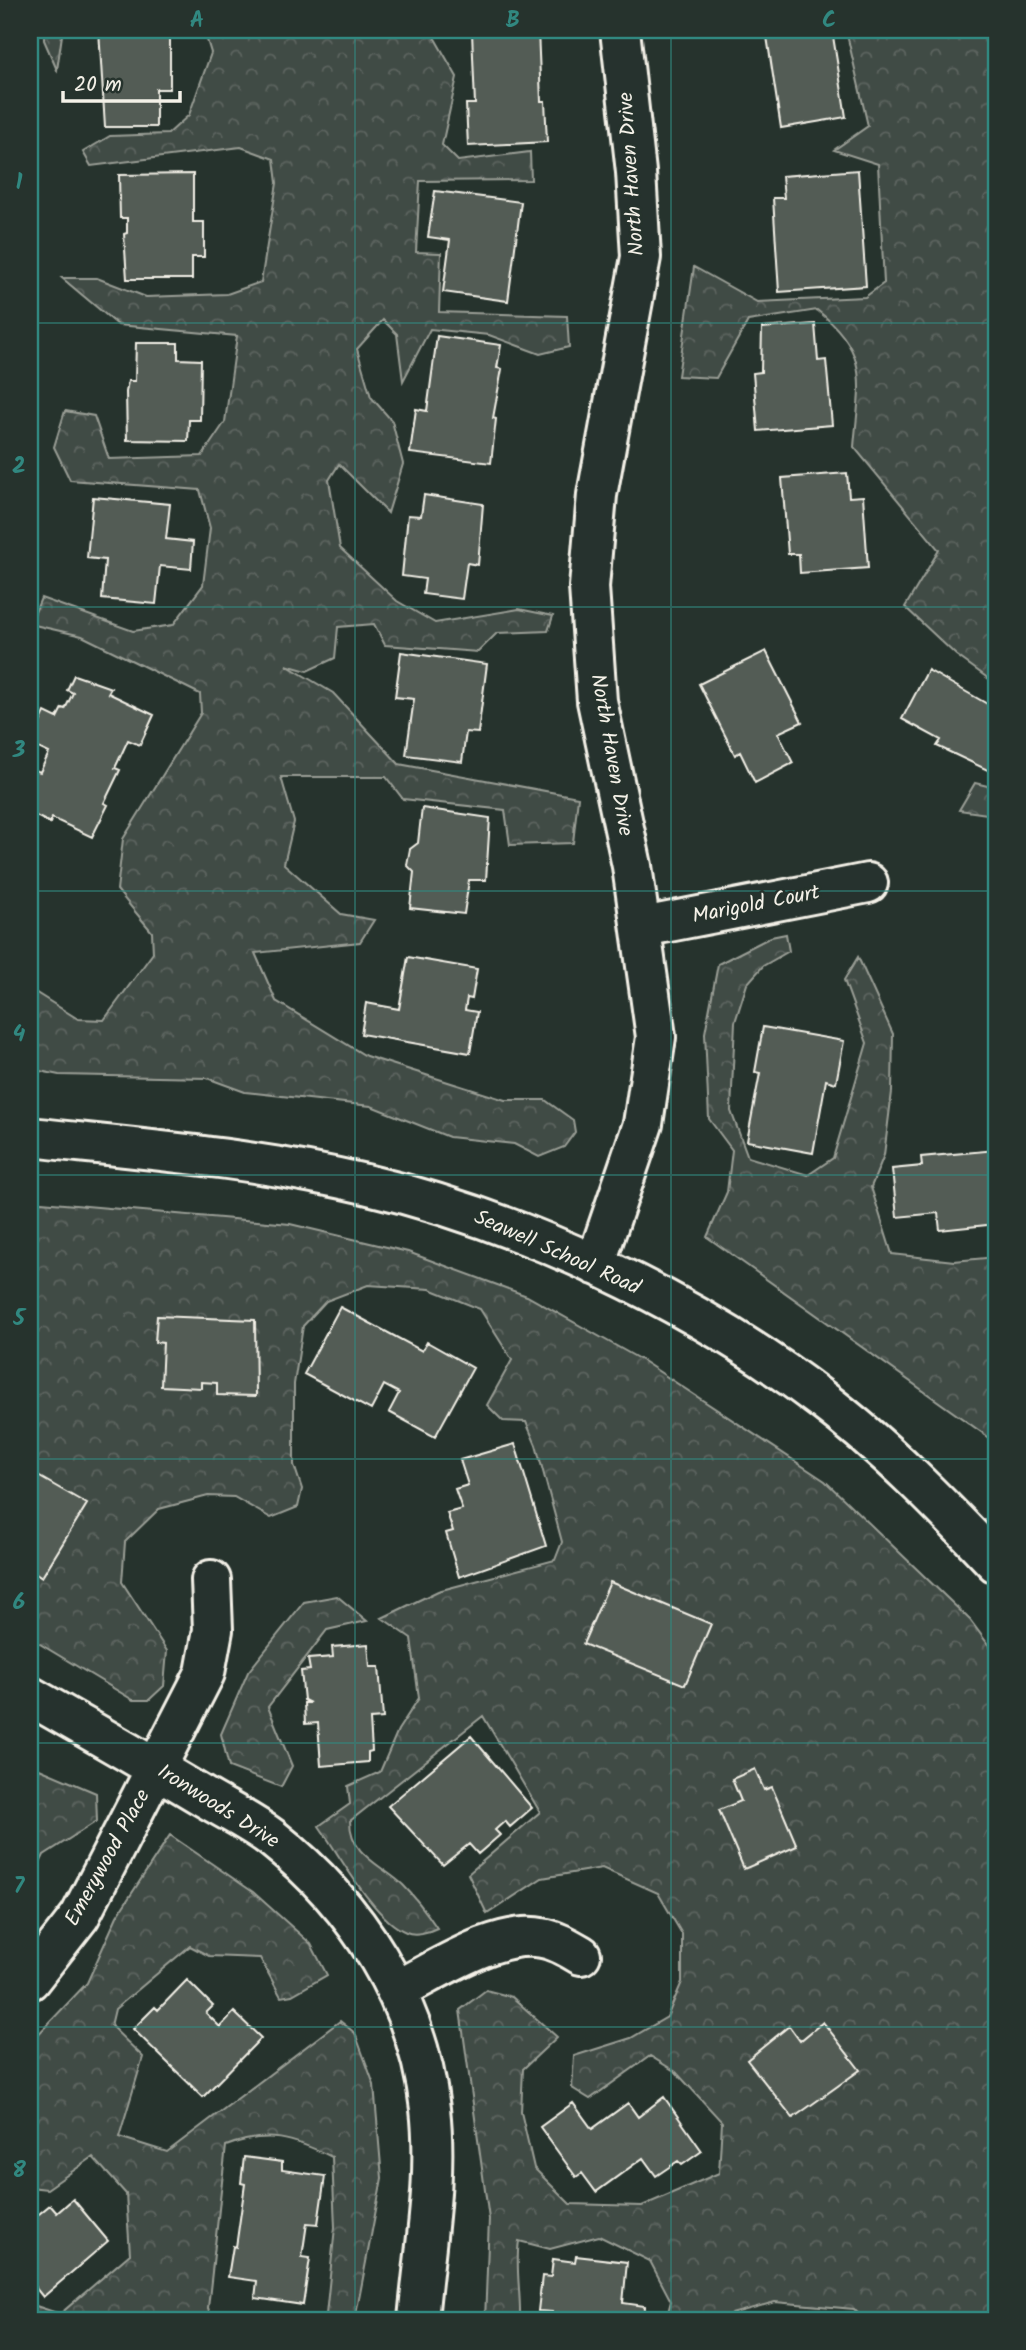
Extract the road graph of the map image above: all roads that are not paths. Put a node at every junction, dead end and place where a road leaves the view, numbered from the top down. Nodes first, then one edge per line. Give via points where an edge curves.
1 (620, 30) edge
2 (868, 883) dead end
3 (643, 927) junction
4 (30, 1137) edge
5 (595, 1265) junction
6 (996, 1563) edge
7 (211, 1580) dead end
8 (30, 1696) edge
9 (158, 1769) junction
10 (581, 1955) dead end
11 (30, 1980) edge
12 (397, 1990) junction
13 (418, 2320) edge

1 - 3 street, North Haven Drive via 640,257 597,495 589,587 597,701
2 - 3 street, Marigold Court
3 - 5 street, North Haven Drive via 656,1037 643,1124
4 - 5 street, Seawell School Road via 225,1158 365,1184 494,1223
5 - 6 street, Seawell School Road via 730,1335 822,1399 918,1483
7 - 9 street, Emerywood Place via 213,1630 205,1673
8 - 9 street, Ironwoods Drive
9 - 11 street, Emerywood Place via 80,1916
9 - 12 street, Ironwoods Drive via 270,1837 321,1881 365,1934
10 - 12 street via 542,1938 521,1936 500,1940
12 - 13 street, Ironwoods Drive via 418,2050 430,2109 432,2167

